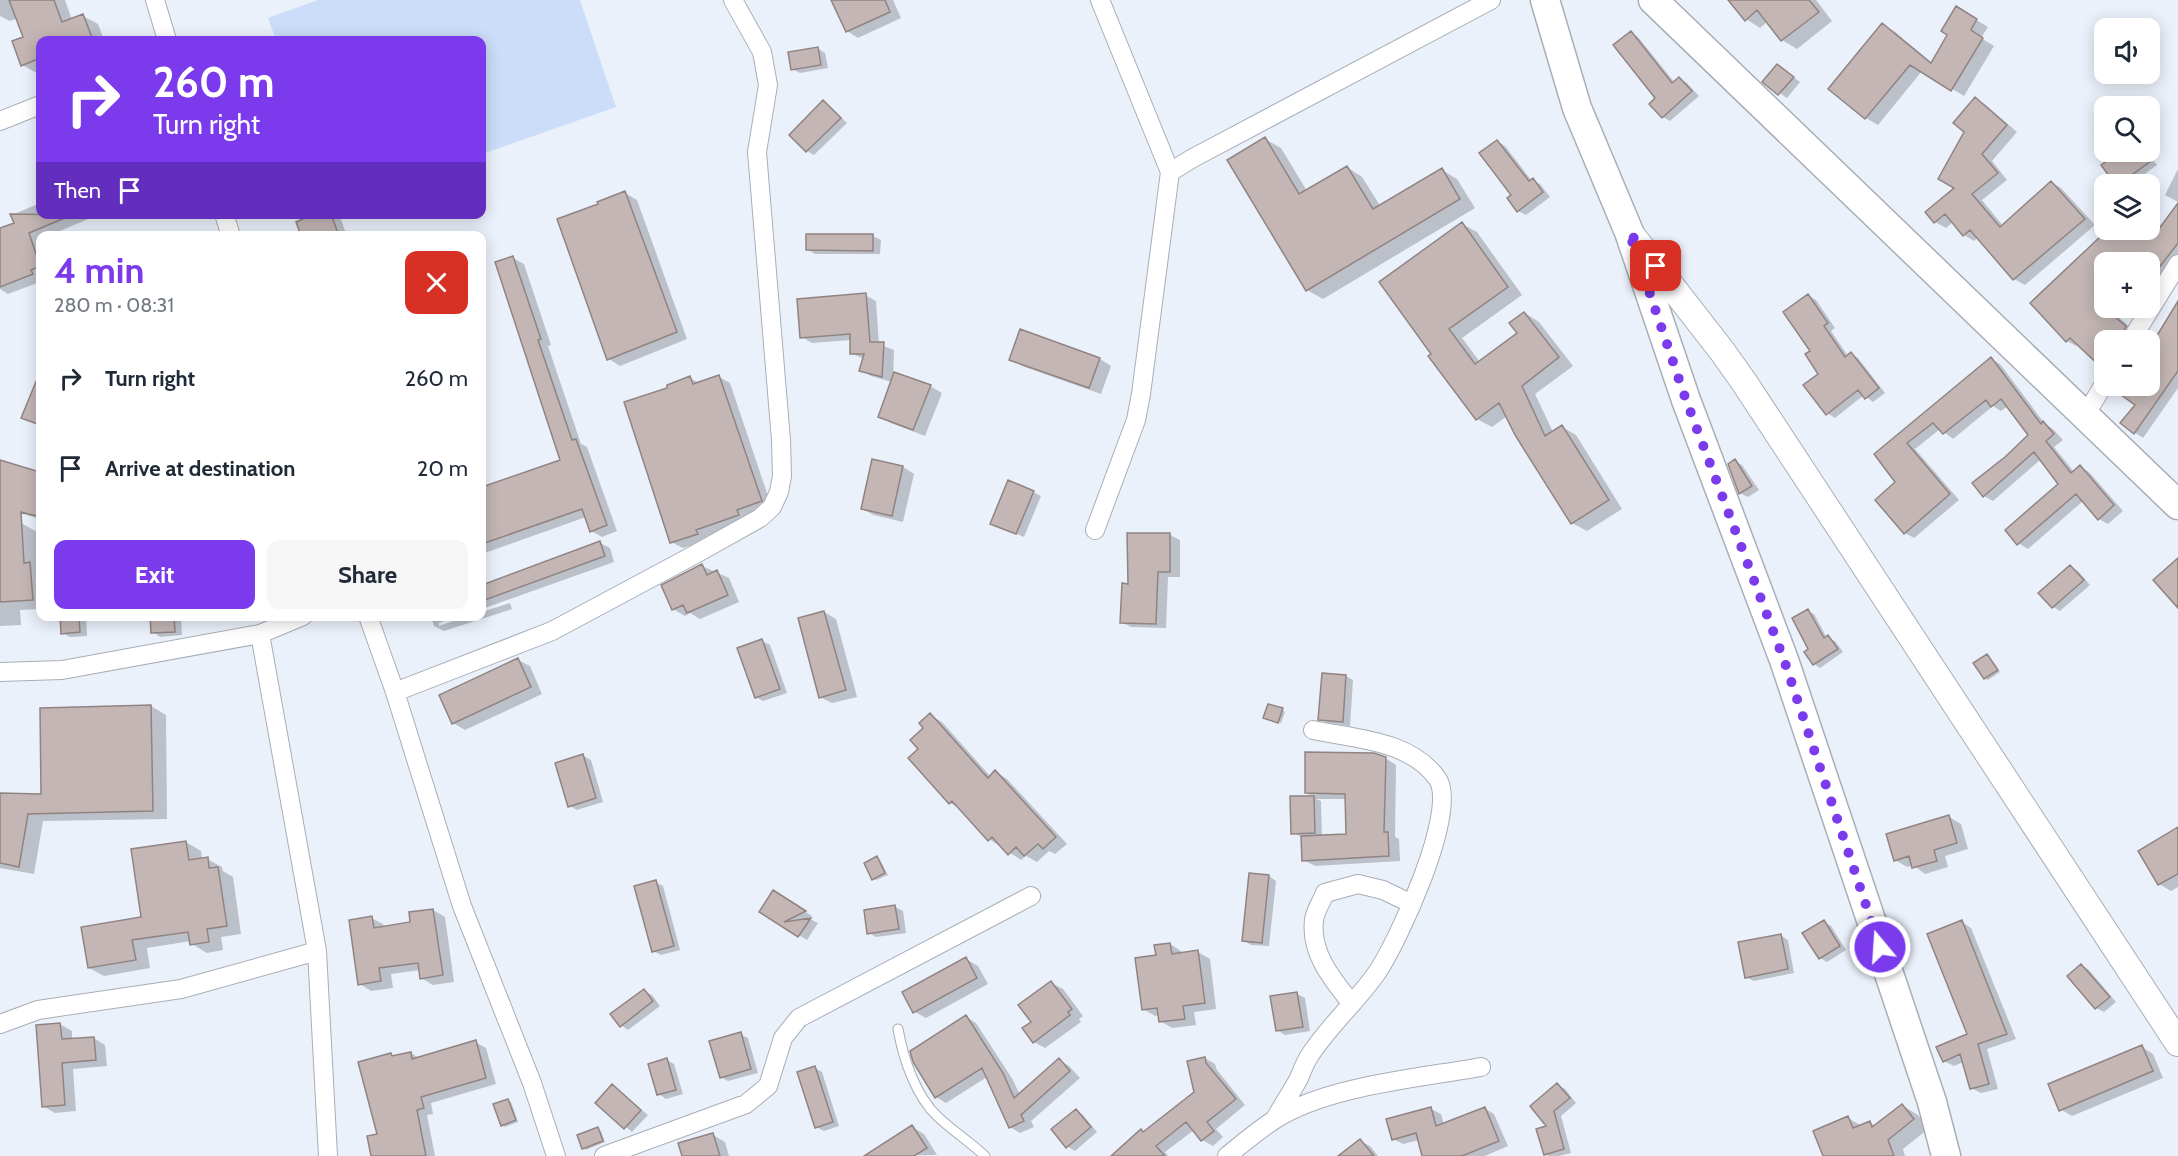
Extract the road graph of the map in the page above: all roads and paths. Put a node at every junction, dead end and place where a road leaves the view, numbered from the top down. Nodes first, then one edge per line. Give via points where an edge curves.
1 (155, 0) edge
2 (733, 0) edge
3 (1100, 0) edge
4 (1491, 0) edge
5 (1545, 0) edge
6 (1653, 0) edge
7 (166, 36) edge
8 (36, 107) edge
9 (0, 121) edge
10 (1170, 172) junction
11 (1629, 232) junction
12 (2178, 264) edge
13 (2137, 330) edge
14 (2097, 396) edge
15 (2085, 416) junction
16 (2178, 505) edge
17 (1095, 530) dead end
18 (291, 621) edge
19 (370, 621) edge
20 (260, 634) junction
21 (0, 672) edge
22 (395, 692) junction
23 (1313, 730) dead end
24 (1031, 896) dead end
25 (1412, 904) junction
26 (317, 951) junction
27 (1352, 1004) junction
28 (0, 1024) edge
29 (898, 1029) dead end
30 (2178, 1043) edge
31 (1481, 1067) dead end
32 (1275, 1119) junction
33 (328, 1156) edge
34 (556, 1156) edge
35 (604, 1156) edge
36 (985, 1156) edge
37 (1227, 1156) edge
38 (1946, 1156) edge

1 - 7 street
2 - 22 street via 762,52 768,85 757,152 781,440 782,476 772,507 760,518 552,631
3 - 10 street
4 - 10 street
5 - 11 main road via 1577,108
6 - 15 main road
8 - 9 street
10 - 17 street via 1136,420
11 - 30 main road via 1744,382
11 - 38 main road via 1686,400 1784,660 1932,1102
12 - 13 street
14 - 15 street
15 - 16 main road
18 - 20 street
19 - 22 street
20 - 21 street via 62,670
20 - 26 street
22 - 34 street via 462,906 532,1083
23 - 25 street via 1395,746 1425,764 1439,780 1443,804 1426,871
24 - 35 street via 799,1018 783,1038 768,1086 746,1104
25 - 27 street via 1376,974
25 - 27 street via 1383,890 1358,884 1325,893 1314,919 1317,953
26 - 28 street via 181,989 38,1010
26 - 33 street
27 - 32 street via 1309,1056
29 - 36 lane via 902,1053 917,1088 936,1116
31 - 32 street via 1362,1088 1310,1103
32 - 37 street

